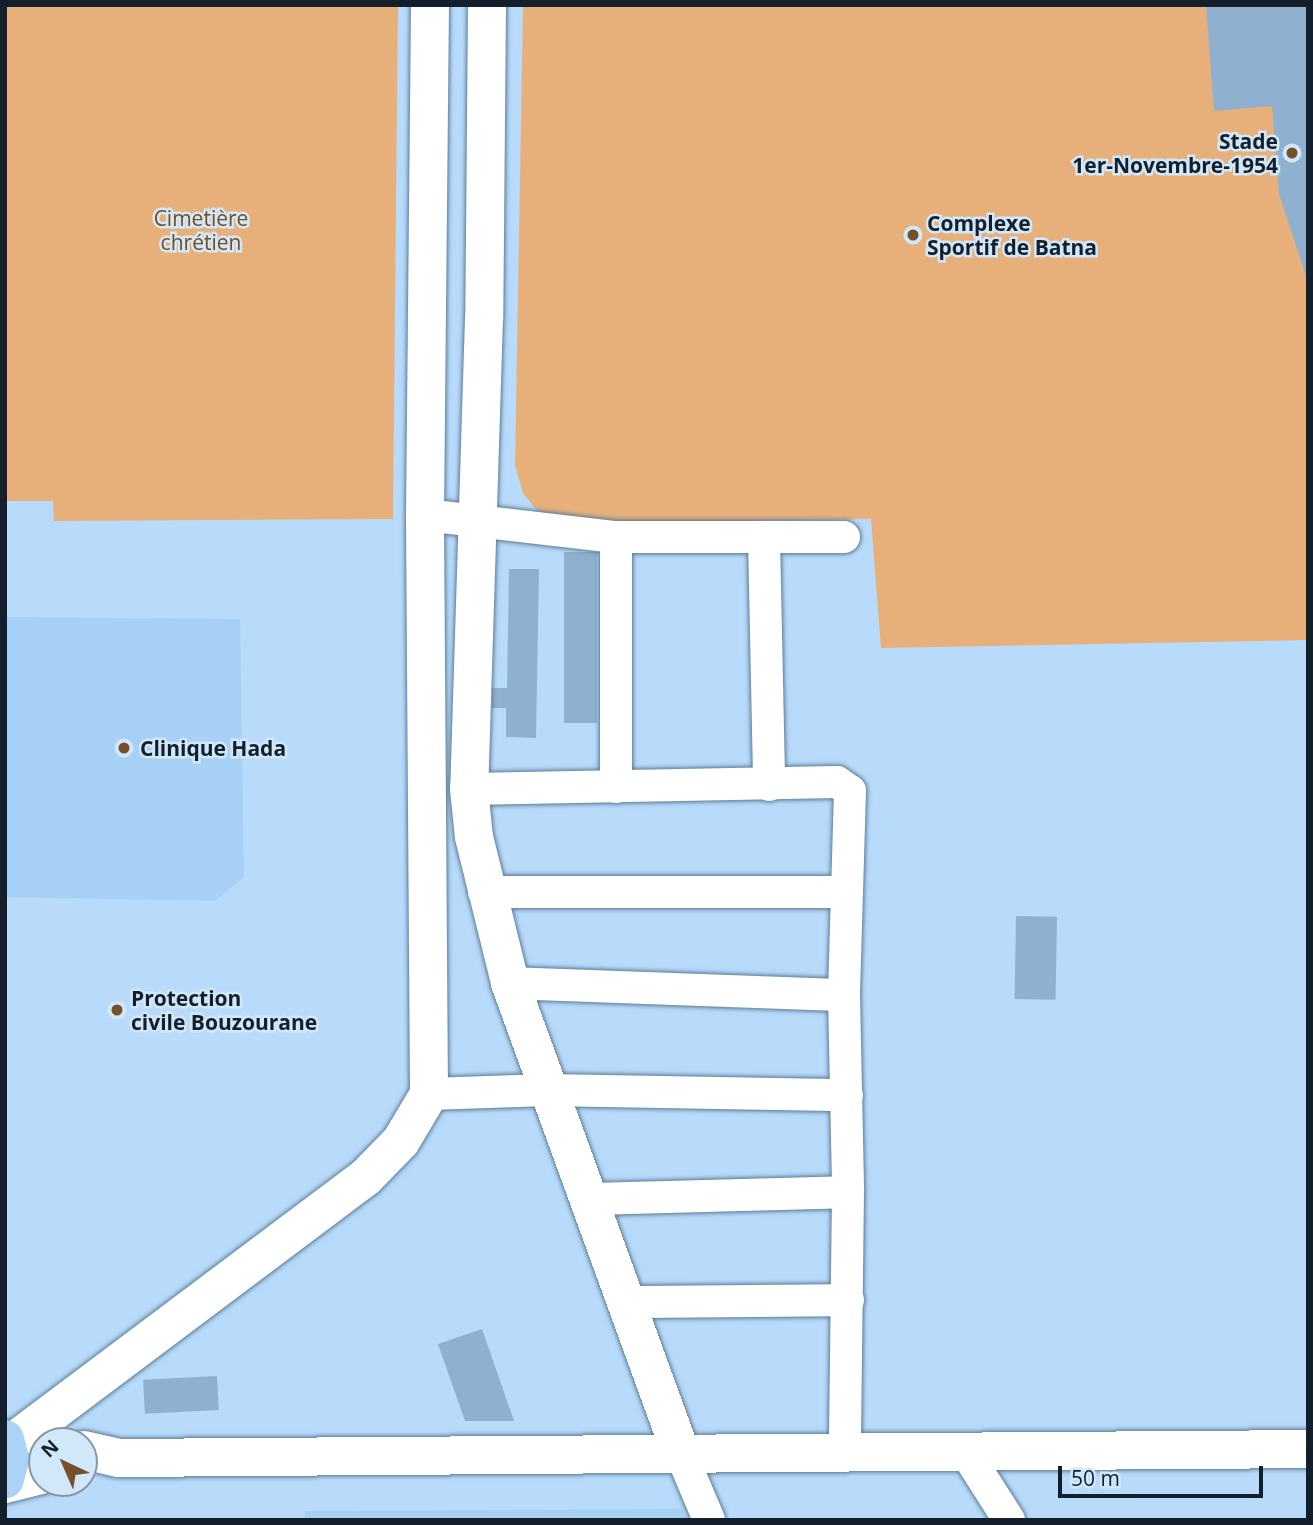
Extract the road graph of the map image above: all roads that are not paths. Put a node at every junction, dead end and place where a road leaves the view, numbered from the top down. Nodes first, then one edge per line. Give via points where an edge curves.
1 (430, 5) edge
2 (487, 5) edge
3 (425, 514) junction
4 (479, 521) junction
5 (616, 537) junction
6 (844, 537) dead end
7 (764, 538) junction
8 (769, 785) junction
9 (616, 787) junction
10 (469, 789) junction
11 (484, 892) junction
12 (845, 892) junction
13 (510, 983) junction
14 (844, 995) junction
15 (547, 1090) junction
16 (429, 1094) junction
17 (847, 1095) junction
18 (848, 1192) junction
19 (589, 1199) junction
20 (848, 1300) junction
21 (627, 1302) junction
22 (19, 1437) edge
23 (1308, 1449) edge
24 (965, 1451) junction
25 (845, 1454) junction
26 (682, 1456) junction
27 (98, 1458) edge
28 (28, 1477) edge
29 (5, 1481) edge
30 (709, 1520) edge
31 (1009, 1520) edge

1 - 3 street
2 - 4 street
3 - 4 street
3 - 16 street
4 - 5 street
4 - 10 street
5 - 7 street
5 - 9 street
6 - 7 street
7 - 8 street
8 - 9 street
8 - 12 street via 837,782 850,791
9 - 10 street
10 - 11 street
11 - 12 street
11 - 13 street
12 - 14 street
13 - 14 street
13 - 15 street
14 - 17 street
15 - 16 street
15 - 17 street
15 - 19 street
16 - 22 street via 401,1140 366,1177
17 - 18 street
18 - 19 street
18 - 20 street
19 - 21 street
20 - 21 street
20 - 25 street
21 - 26 street
22 - 29 main road
23 - 24 street
24 - 25 street
24 - 31 street
25 - 26 street
26 - 27 street
26 - 30 street
28 - 29 street

